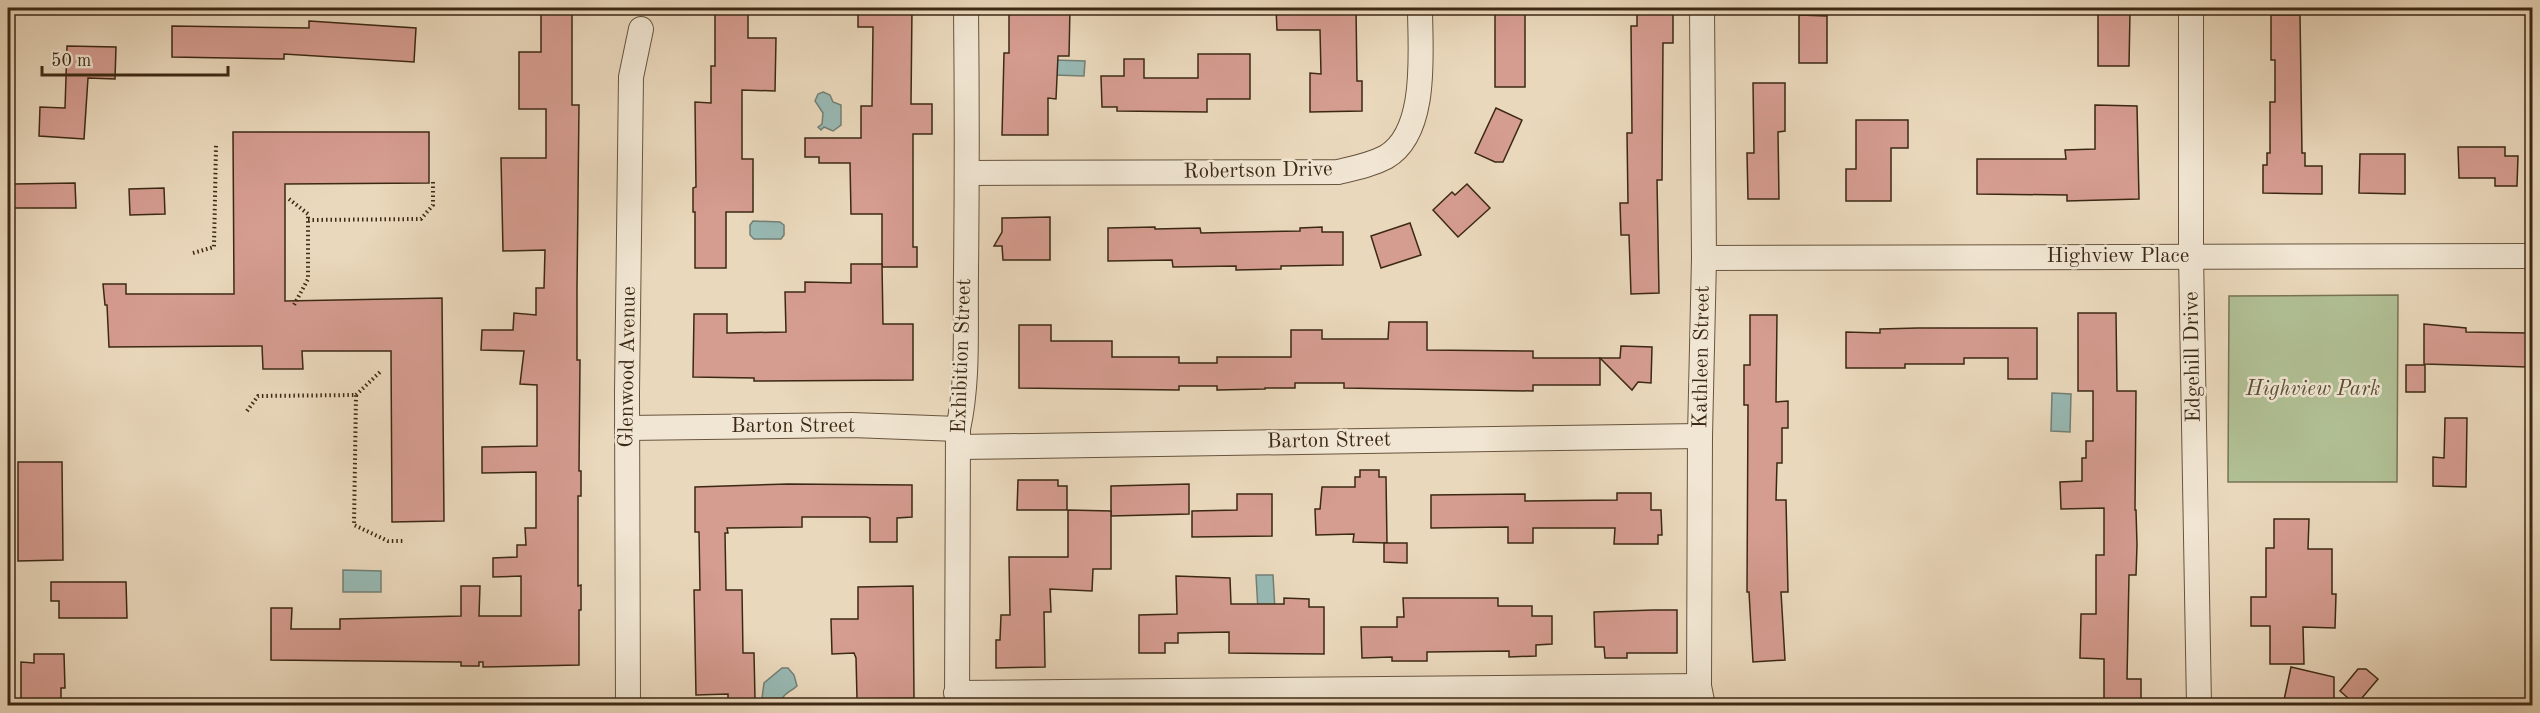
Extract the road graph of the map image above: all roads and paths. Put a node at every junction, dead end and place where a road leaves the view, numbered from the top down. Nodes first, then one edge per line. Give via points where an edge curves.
1 (966, 8) edge
2 (1420, 8) edge
3 (1702, 8) edge
4 (2191, 8) edge
5 (641, 29) dead end
6 (216, 145) dead end
7 (967, 173) junction
8 (433, 180) dead end
9 (289, 199) dead end
10 (308, 220) junction
11 (193, 253) dead end
12 (2191, 255) junction
13 (2532, 256) edge
14 (1704, 258) junction
15 (294, 305) dead end
16 (380, 372) dead end
17 (356, 395) junction
18 (248, 411) dead end
19 (627, 428) junction
20 (1700, 436) junction
21 (958, 438) junction
22 (405, 541) dead end
23 (1701, 696) edge
24 (956, 699) edge
25 (628, 705) edge
26 (2199, 705) edge

1 - 7 street, Exhibition Street
2 - 7 street, Robertson Drive via 1416,117 1389,155 1364,167 1338,172
3 - 14 street, Kathleen Street
4 - 12 street, Edgehill Drive
5 - 19 street, Glenwood Avenue via 631,77
6 - 11 path via 214,248
7 - 21 street, Exhibition Street via 965,333
8 - 10 path via 433,205 421,219
9 - 10 path via 308,214
10 - 15 path via 308,279
12 - 13 street, Highview Place
12 - 14 street, Highview Place
12 - 26 street, Edgehill Drive
14 - 20 street, Kathleen Street
16 - 17 path
17 - 18 path via 258,396
17 - 22 path via 354,525 388,542
19 - 21 street, Barton Street via 852,426
19 - 25 street, Glenwood Avenue
20 - 21 street, Barton Street
20 - 23 street, Kathleen Street
21 - 24 street, Exhibition Street
23 - 24 street

